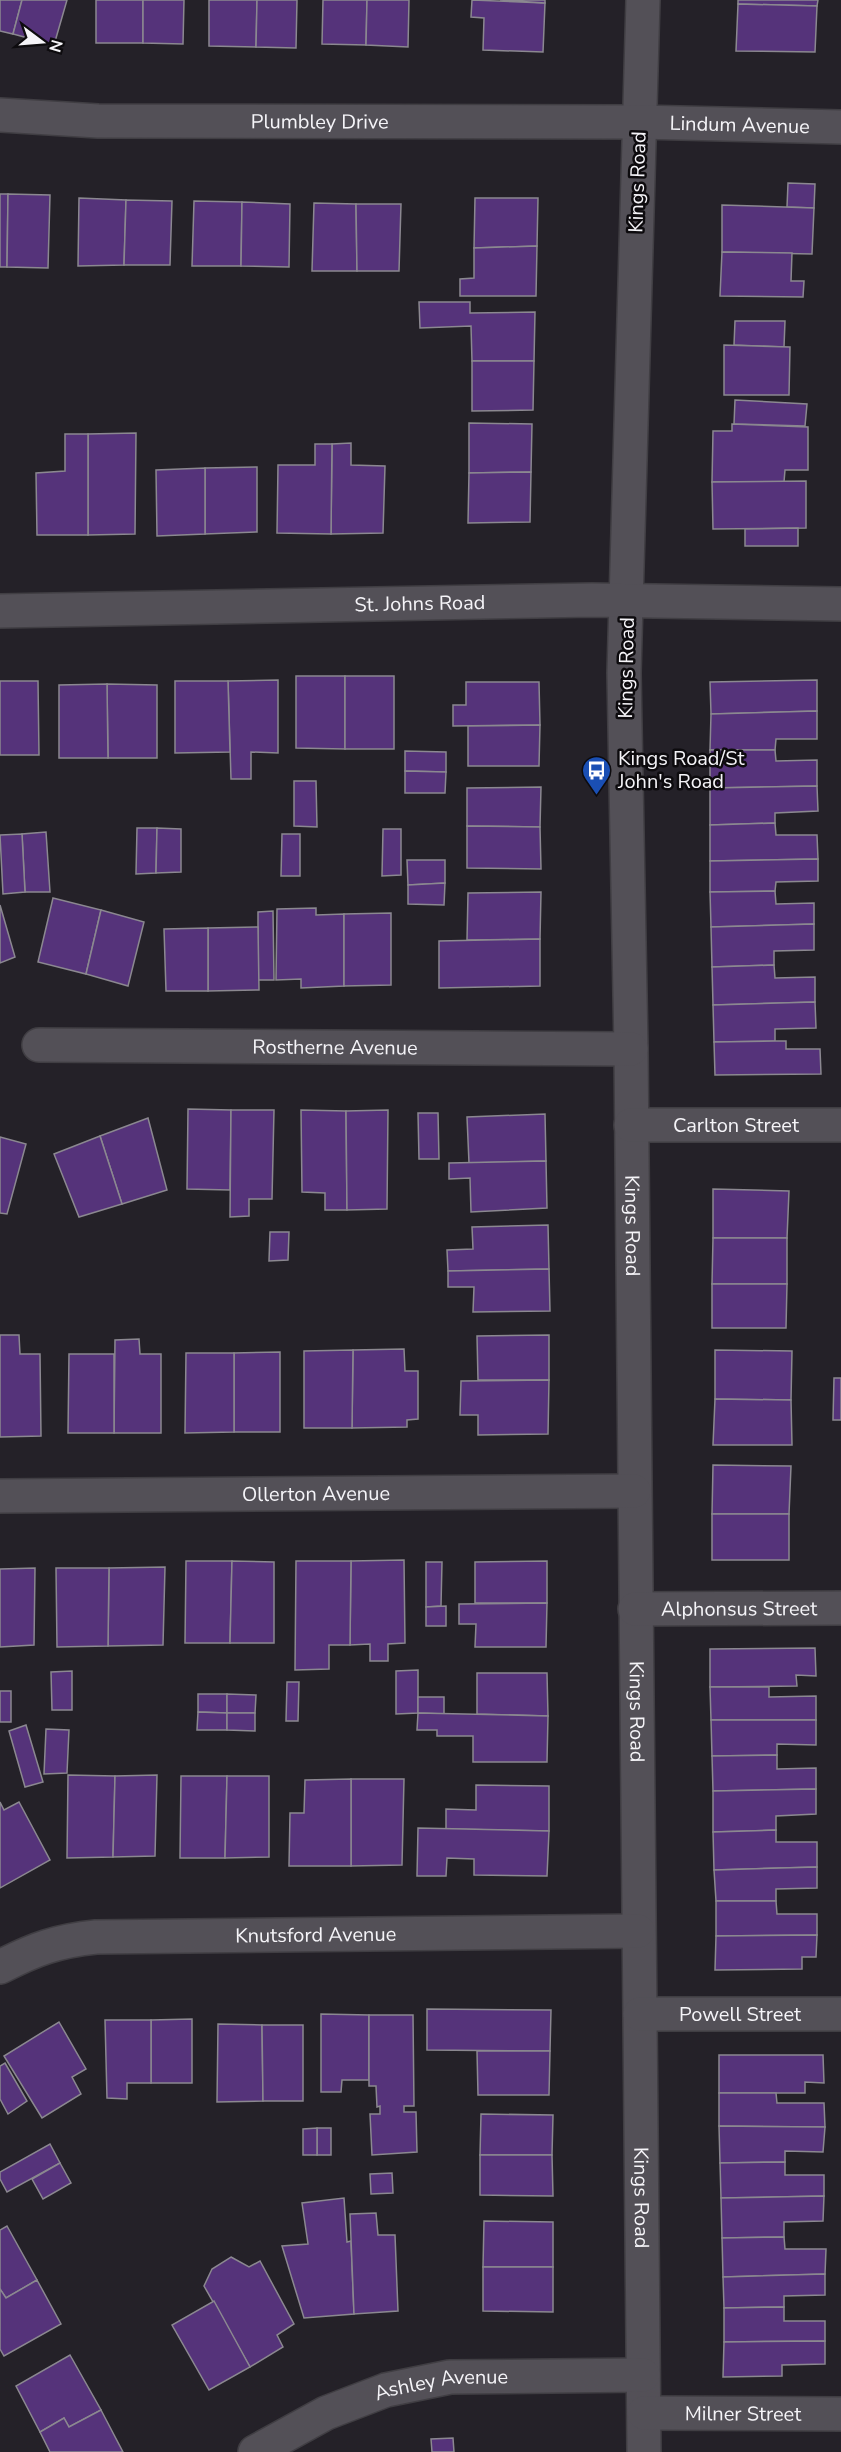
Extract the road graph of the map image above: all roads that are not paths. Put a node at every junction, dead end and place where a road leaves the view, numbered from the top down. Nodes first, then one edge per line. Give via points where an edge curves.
1 (643, 0) edge
2 (0, 115) edge
3 (639, 122) junction
4 (841, 127) edge
5 (626, 601) junction
6 (841, 604) edge
7 (0, 611) edge
8 (39, 1045) dead end
9 (631, 1049) junction
10 (631, 1125) junction
11 (841, 1125) edge
12 (634, 1491) junction
13 (0, 1496) edge
14 (841, 1608) edge
15 (635, 1609) junction
16 (638, 1931) junction
17 (0, 1967) edge
18 (640, 2014) junction
19 (841, 2014) edge
20 (643, 2375) junction
21 (644, 2413) junction
22 (841, 2414) edge
23 (255, 2452) edge
24 (644, 2452) edge

1 - 3 street, Kings Road
2 - 3 street, Plumbley Drive via 110,121
3 - 4 street, Lindum Avenue
3 - 5 street, Kings Road
5 - 6 street, St. Johns Road
5 - 7 street, St. Johns Road
5 - 9 street, Kings Road
8 - 9 street, Rostherne Avenue
9 - 10 street, Kings Road
10 - 11 street, Carlton Street
10 - 12 street, Kings Road
12 - 13 street, Ollerton Avenue
12 - 15 street, Kings Road
14 - 15 street, Alphonsus Street
15 - 16 street, Kings Road
16 - 17 street, Knutsford Avenue via 96,1937 58,1942
16 - 18 street, Kings Road
18 - 19 street, Powell Street
18 - 20 street, Kings Road
20 - 21 street, Kings Road
20 - 23 street, Ashley Avenue via 450,2377 386,2390 326,2413
21 - 22 street, Milner Street
21 - 24 street, Kings Road

